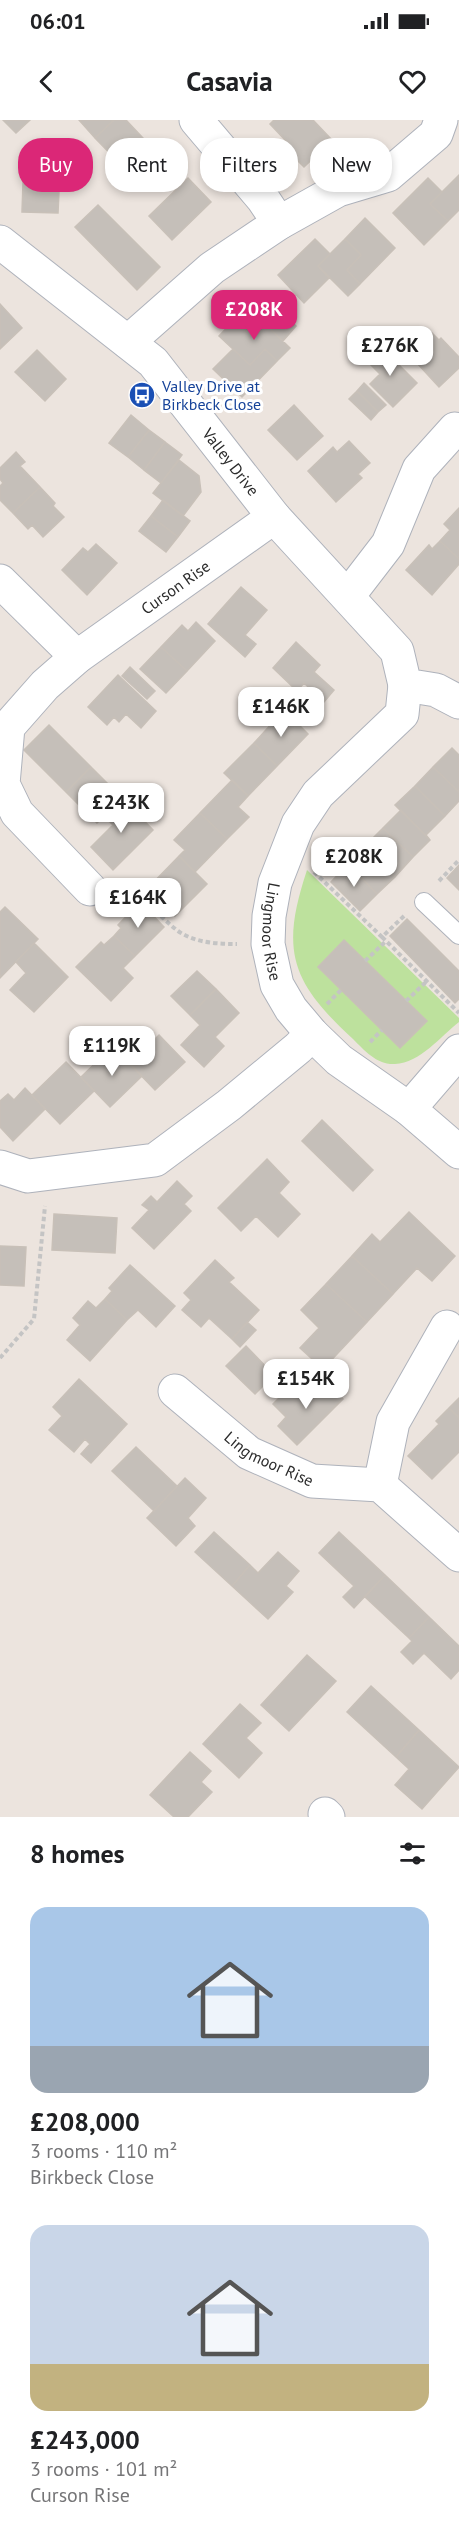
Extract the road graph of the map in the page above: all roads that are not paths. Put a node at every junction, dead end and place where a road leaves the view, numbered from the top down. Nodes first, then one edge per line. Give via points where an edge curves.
1 (196, 120) edge
2 (441, 120) edge
3 (279, 223) junction
4 (0, 242) edge
5 (128, 342) junction
6 (455, 429) dead end
7 (274, 517) junction
8 (0, 581) edge
9 (348, 596) junction
10 (77, 657) junction
11 (405, 685) junction
12 (459, 702) edge
13 (90, 889) road end
14 (424, 902) dead end
15 (459, 935) edge
16 (312, 1034) junction
17 (459, 1051) edge
18 (409, 1109) junction
19 (459, 1152) edge
20 (0, 1167) edge
21 (447, 1327) dead end
22 (175, 1391) dead end
23 (380, 1485) junction
24 (459, 1555) edge

1 - 3 street
2 - 3 street via 436,134 388,175 338,190
3 - 5 street via 212,268
4 - 5 street, Valley Drive
5 - 7 street, Valley Drive via 153,362
6 - 9 street via 419,470 388,544
7 - 9 street, Valley Drive
7 - 10 street, Curson Rise
8 - 10 street
9 - 11 street, Valley Drive via 397,651
10 - 13 street, Curson Rise via 45,685 8,727 3,784 17,813
11 - 12 street via 436,690
11 - 16 street, Lingmoor Rise via 402,714 318,794 298,824 275,883 269,916 271,964 286,1001
14 - 15 lane
16 - 18 street, Lingmoor Rise via 339,1060
16 - 20 street via 230,1105 154,1160 28,1176
17 - 18 street
18 - 19 street, Lingmoor Rise
21 - 23 street via 393,1422
22 - 23 street, Lingmoor Rise via 249,1453 312,1481
23 - 24 street

